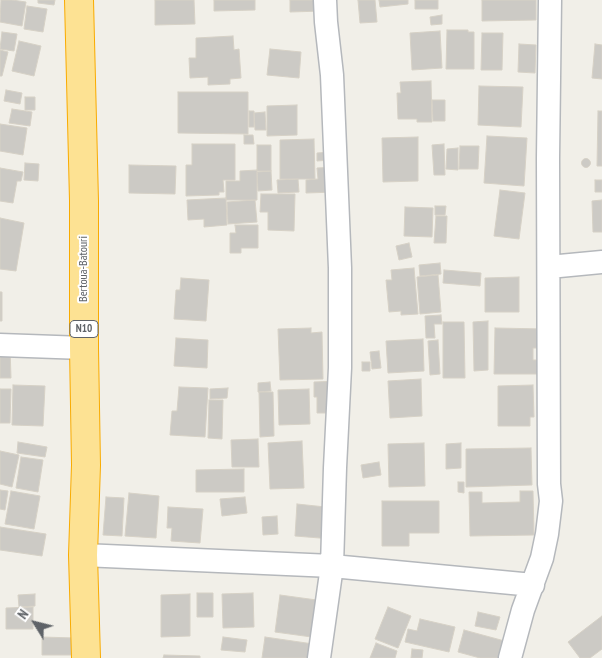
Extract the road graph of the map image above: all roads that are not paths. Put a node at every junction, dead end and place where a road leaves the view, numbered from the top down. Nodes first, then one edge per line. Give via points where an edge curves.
1 (79, 0) edge
2 (325, 0) edge
3 (550, 0) edge
4 (602, 262) edge
5 (549, 267) junction
6 (0, 345) edge
7 (84, 348) junction
8 (83, 555) junction
9 (332, 566) junction
10 (533, 585) junction
11 (86, 658) edge
12 (319, 658) edge
13 (510, 658) edge

1 - 7 highway, Bertoua-Batouri / N10
2 - 9 street via 332,76 340,268 340,368
3 - 5 street
4 - 5 street
5 - 10 street via 551,501 542,558
6 - 7 street
7 - 8 highway, Bertoua-Batouri / N10 via 86,465
8 - 9 street
8 - 11 highway, Bertoua-Batouri / N10
9 - 10 street
9 - 12 street
10 - 13 street

